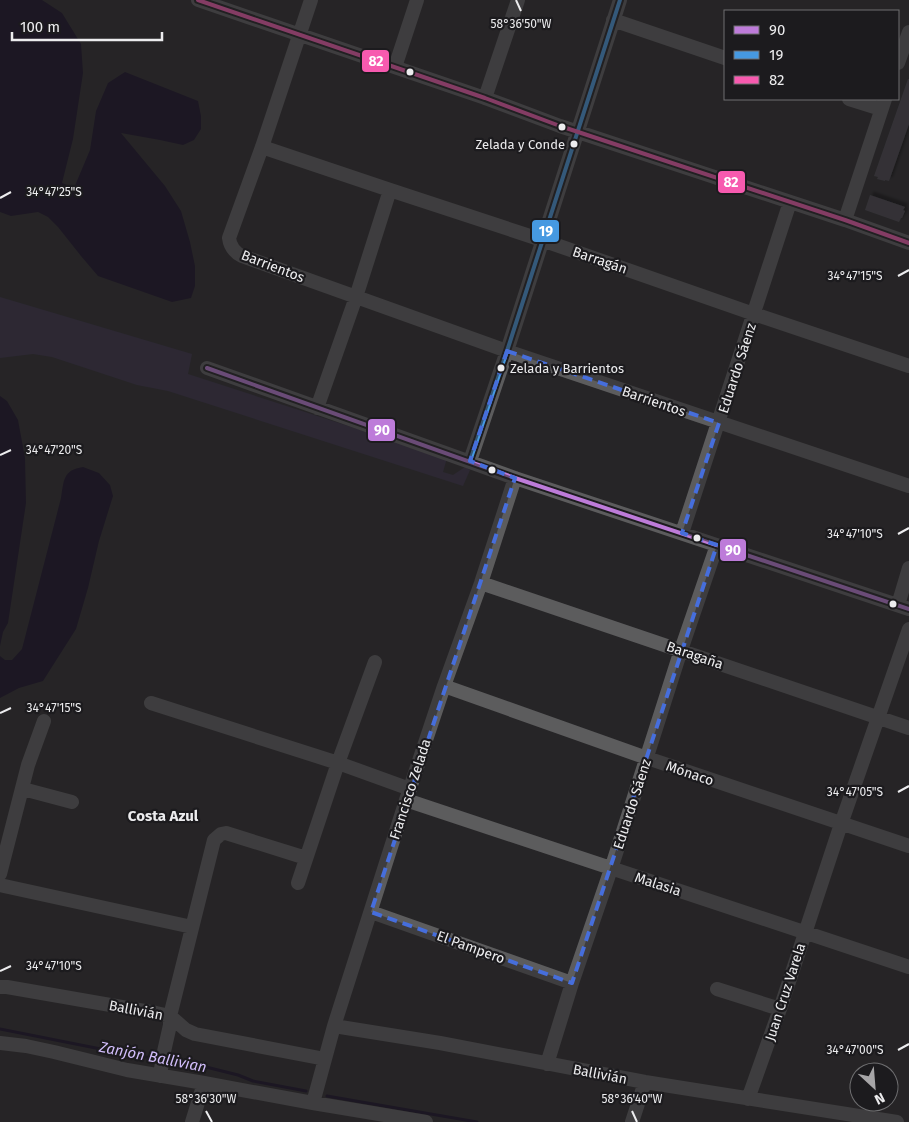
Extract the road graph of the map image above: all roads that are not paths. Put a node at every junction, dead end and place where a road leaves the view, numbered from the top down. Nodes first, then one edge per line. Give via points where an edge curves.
1 (198, 0) edge
2 (310, 0) edge
3 (417, 0) edge
4 (518, 0) edge
5 (620, 0) edge
6 (613, 20) junction
7 (909, 32) edge
8 (299, 34) junction
9 (724, 58) edge
10 (899, 60) edge
11 (394, 68) junction
12 (484, 98) junction
13 (856, 100) edge
14 (883, 104) edge
15 (577, 131) junction
16 (262, 146) junction
17 (390, 190) junction
18 (790, 202) junction
19 (845, 220) junction
20 (542, 240) junction
21 (909, 243) edge
22 (356, 298) junction
23 (754, 314) junction
24 (507, 351) junction
25 (909, 366) edge
26 (206, 368) dead end
27 (317, 408) junction
28 (719, 423) junction
29 (470, 461) junction
30 (515, 478) junction
31 (909, 486) edge
32 (682, 533) junction
33 (717, 545) junction
34 (909, 568) edge
35 (481, 582) junction
36 (903, 607) edge
37 (909, 629) edge
38 (681, 650) junction
39 (375, 662) dead end
40 (444, 686) junction
41 (151, 703) dead end
42 (878, 718) junction
43 (44, 721) dead end
44 (909, 728) edge
45 (647, 758) junction
46 (338, 763) junction
47 (23, 789) junction
48 (408, 794) junction
49 (72, 802) dead end
50 (841, 824) junction
51 (909, 846) edge
52 (306, 858) junction
53 (611, 869) junction
54 (0, 874) edge
55 (298, 883) dead end
56 (0, 885) edge
57 (371, 912) junction
58 (192, 927) junction
59 (805, 933) junction
60 (909, 968) edge
61 (572, 983) junction
62 (0, 987) edge
63 (717, 989) dead end
64 (780, 1009) junction
65 (170, 1016) junction
66 (334, 1026) junction
67 (0, 1043) edge
68 (324, 1059) junction
69 (547, 1064) junction
70 (162, 1065) junction
71 (646, 1082) junction
72 (204, 1083) junction
73 (748, 1099) junction
74 (313, 1103) junction
75 (384, 1118) edge
76 (192, 1122) edge
77 (426, 1122) edge
78 (632, 1122) edge
79 (897, 1122) edge

1 - 8 street
2 - 8 street
3 - 11 street
4 - 12 street
5 - 6 street
6 - 9 street
6 - 15 street
7 - 10 street
8 - 11 street
8 - 16 street
11 - 12 street
12 - 15 street
13 - 14 street
14 - 19 street
15 - 18 street
15 - 20 street
16 - 17 street, Barragán
16 - 22 street, Barrientos via 229,238 233,249 242,256
17 - 20 street, Barragán
17 - 22 street
18 - 19 street
18 - 23 street, Eduardo Sáenz
19 - 21 street
20 - 23 street, Barragán
20 - 24 street
22 - 24 street, Barrientos
22 - 27 street
23 - 25 street, Barragán
23 - 28 street, Eduardo Sáenz
24 - 28 street, Barrientos
24 - 29 street
26 - 27 street
27 - 29 street
28 - 31 street, Barrientos
28 - 32 street, Eduardo Sáenz
29 - 30 street
30 - 32 street
30 - 35 street, Francisco Zelada
32 - 33 street
33 - 36 street
33 - 38 street, Eduardo Sáenz
34 - 36 street
35 - 38 street, Baragaña
35 - 40 street, Francisco Zelada
37 - 42 street, Juan Cruz Varela
38 - 42 street, Baragaña
38 - 45 street, Eduardo Sáenz
39 - 46 street
40 - 45 street, Mónaco
40 - 48 street, Francisco Zelada
41 - 46 street, Malasia
42 - 44 street, Baragaña
42 - 50 street, Juan Cruz Varela
43 - 47 street
45 - 50 street, Mónaco
45 - 53 street, Eduardo Sáenz
46 - 48 street, Malasia
46 - 52 street
47 - 49 street
47 - 54 street
48 - 53 street, Malasia
48 - 57 street, Francisco Zelada
50 - 51 street, Mónaco
50 - 59 street, Juan Cruz Varela
52 - 55 street
52 - 58 street via 226,833 220,834 214,840
53 - 59 street, Malasia
53 - 61 street, Eduardo Sáenz
56 - 58 street
57 - 61 street, El Pampero
57 - 66 street, Francisco Zelada
58 - 65 street
59 - 60 street, Malasia
59 - 64 street, Juan Cruz Varela
61 - 69 street, Eduardo Sáenz
62 - 65 street, Ballivián
63 - 64 street
64 - 73 street, Juan Cruz Varela
65 - 68 street, Ballivián via 195,1034
65 - 70 street
66 - 68 street, Francisco Zelada
66 - 69 street, Ballivián
67 - 70 street via 127,1070
68 - 74 street, Francisco Zelada
69 - 71 street, Ballivián
70 - 72 street
71 - 73 street, Ballivián
71 - 78 street
72 - 74 street
72 - 76 street
73 - 79 street, Ballivián
74 - 75 street
75 - 77 street

